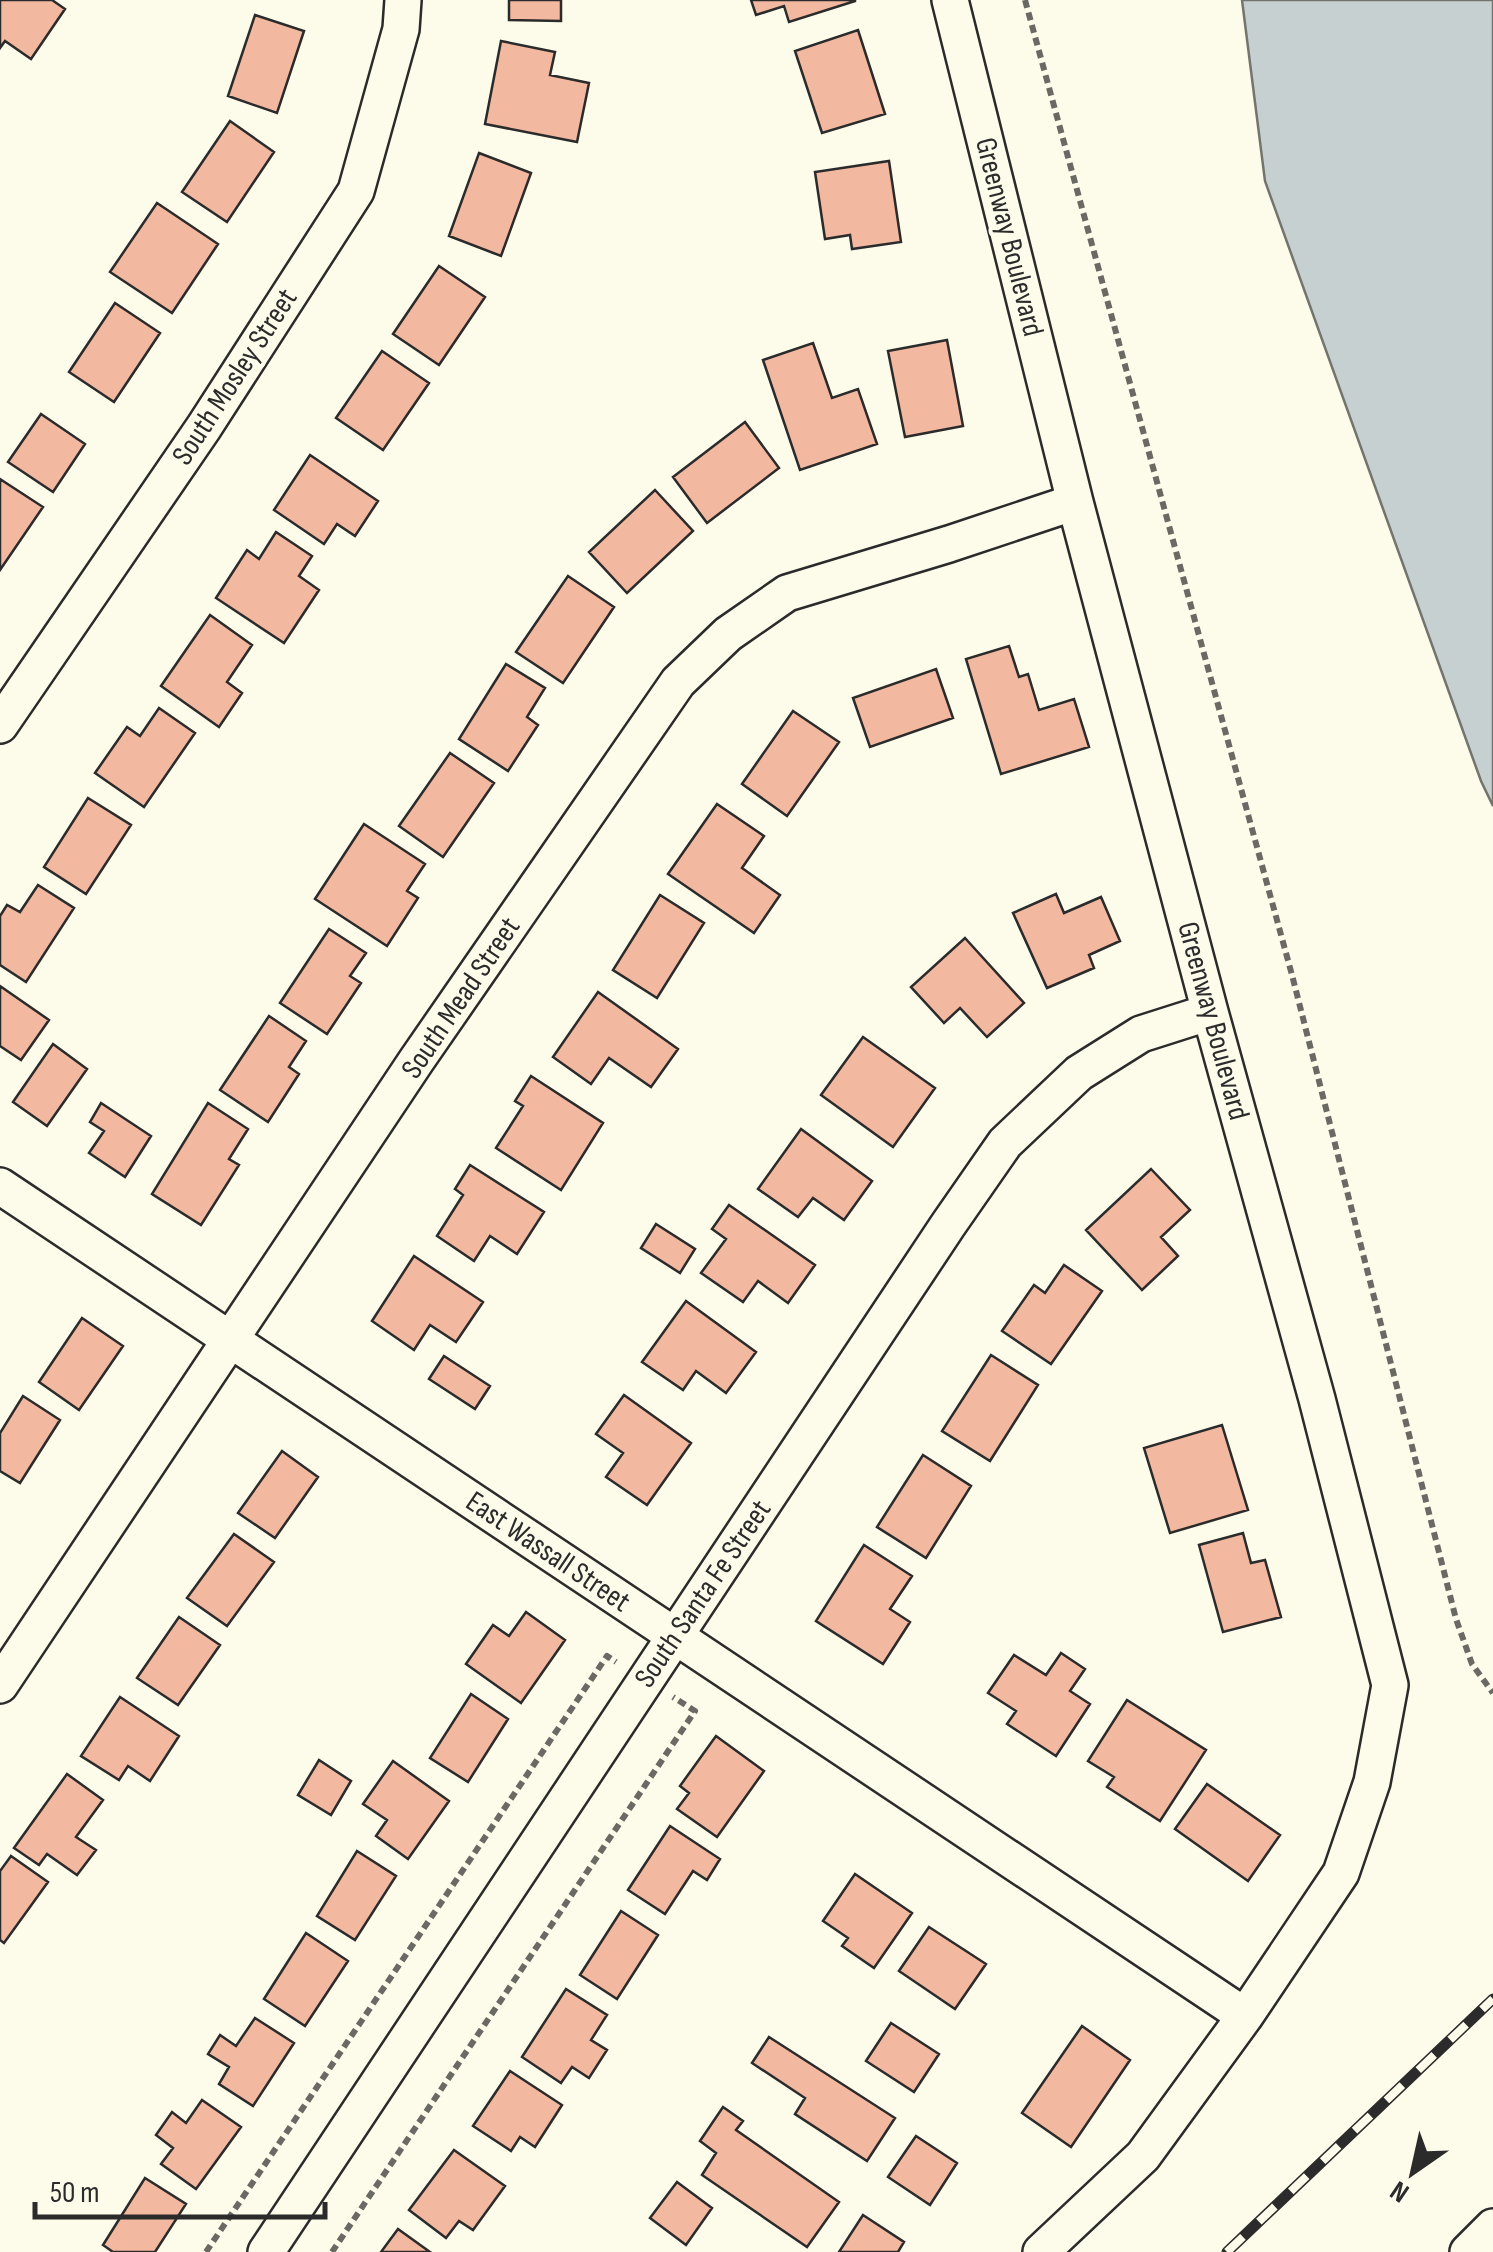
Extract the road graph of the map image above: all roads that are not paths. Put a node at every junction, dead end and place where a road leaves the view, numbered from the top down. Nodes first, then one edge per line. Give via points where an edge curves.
1 (403, 0) edge
2 (950, 0) edge
3 (1075, 502) junction
4 (0, 724) edge
5 (1210, 1012) junction
6 (0, 1186) edge
7 (231, 1340) junction
8 (674, 1636) junction
9 (0, 1684) edge
10 (1245, 2016) junction
11 (1493, 2226) edge
12 (266, 2252) edge
13 (1041, 2252) edge
14 (1468, 2252) edge

1 - 4 street, South Mosley Street via 356,191
2 - 3 street, Greenway Boulevard
3 - 5 street, Greenway Boulevard
3 - 7 street, South Mead Street via 787,593 728,634 678,682
5 - 8 street, South Santa Fe Street via 1141,1034 1079,1072 1005,1144
5 - 10 street, Greenway Boulevard via 1390,1685 1372,1782 1340,1873
6 - 7 street, East Wassall Street
7 - 8 street, East Wassall Street
7 - 9 street, South Mead Street
8 - 10 street, East Wassall Street
8 - 12 street, South Santa Fe Street
10 - 13 street, Greenway Boulevard via 1143,2156
11 - 14 street

